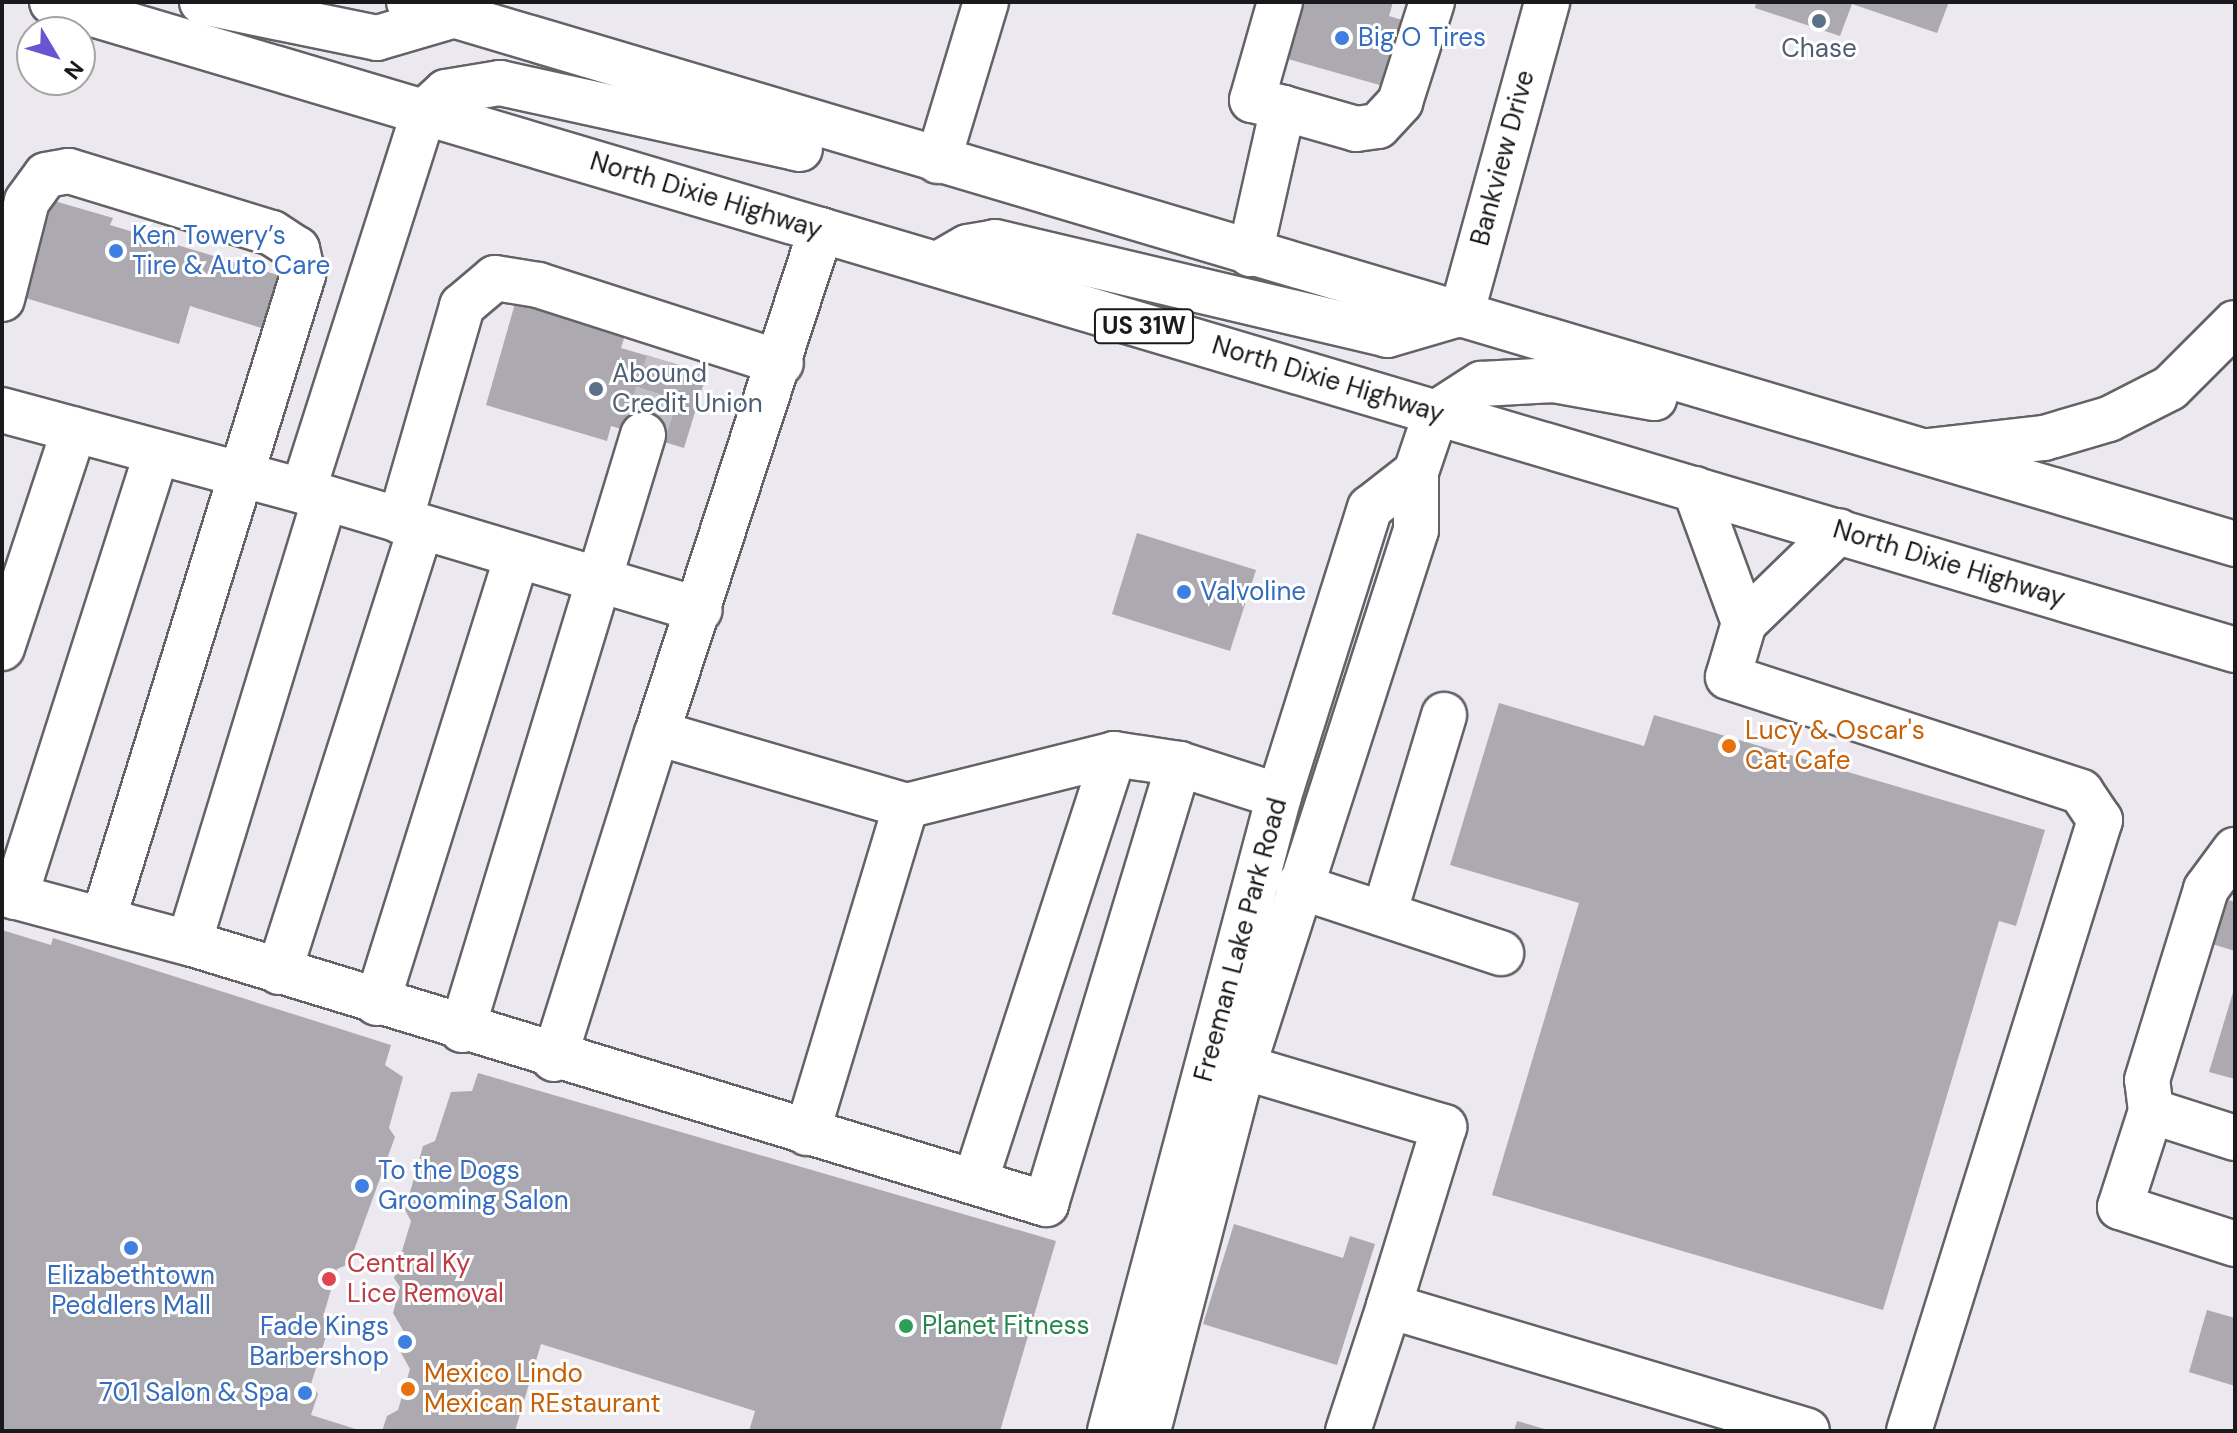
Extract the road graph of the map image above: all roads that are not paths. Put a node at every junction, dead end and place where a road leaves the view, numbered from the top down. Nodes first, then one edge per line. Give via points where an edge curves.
1 (52, 2) edge
2 (202, 2) edge
3 (409, 2) edge
4 (986, 2) edge
5 (1280, 2) edge
6 (1432, 2) edge
7 (1547, 2) edge
8 (457, 8) edge
9 (1283, 108) junction
10 (424, 112) junction
11 (938, 161) junction
12 (1084, 204) junction
13 (821, 230) junction
14 (1250, 254) junction
15 (938, 264) junction
16 (2, 299) edge
17 (1461, 315) junction
18 (2235, 323) edge
19 (781, 363) junction
20 (2, 410) edge
21 (1436, 413) junction
22 (74, 430) junction
23 (643, 435) tunnel mouth
24 (1918, 449) junction
25 (157, 452) junction
26 (1416, 472) junction
27 (243, 475) junction
28 (1695, 489) junction
29 (314, 495) junction
30 (411, 524) junction
31 (1839, 531) junction
32 (2235, 544) edge
33 (517, 556) junction
34 (600, 580) junction
35 (700, 610) junction
36 (1744, 623) junction
37 (2, 648) edge
38 (2235, 650) edge
39 (1444, 715) dead end
40 (657, 733) junction
41 (1114, 754) junction
42 (1179, 764) junction
43 (1279, 796) junction
44 (906, 806) junction
45 (2235, 850) edge
46 (1298, 886) junction
47 (9, 895) edge
48 (1384, 914) junction
49 (103, 920) junction
50 (189, 943) junction
51 (1501, 953) dead end
52 (279, 972) junction
53 (377, 1003) junction
54 (462, 1030) junction
55 (554, 1059) junction
56 (1243, 1067) junction
57 (2151, 1111) junction
58 (807, 1133) junction
59 (2235, 1138) edge
60 (975, 1182) junction
61 (2235, 1244) edge
62 (1389, 1306) junction
63 (1110, 1431) edge
64 (1148, 1431) edge
65 (1348, 1431) edge
66 (1807, 1431) edge
67 (1909, 1431) edge

1 - 10 main road, North Dixie Highway / US 31W
2 - 8 main road via 377,38
3 - 8 main road
4 - 11 main road
5 - 9 main road via 1252,100
6 - 9 main road via 1400,102 1378,126 1356,129
7 - 17 main road, Bankview Drive
8 - 11 main road
9 - 14 main road
10 - 12 main road via 446,92 500,83 774,141 1041,221
10 - 13 main road, North Dixie Highway / US 31W
10 - 29 main road
11 - 12 main road
12 - 14 main road
13 - 15 main road, North Dixie Highway / US 31W
13 - 19 main road
14 - 17 main road
15 - 17 main road via 968,247 995,242 1387,335 1425,320
15 - 21 main road, North Dixie Highway / US 31W
16 - 27 main road via 27,201 46,175 69,171 272,233 297,249 303,275
17 - 24 main road
18 - 24 main road via 2170,388 2109,419 2044,438
19 - 30 main road via 673,346 538,285 495,278 462,306
19 - 35 main road
20 - 22 main road
21 - 24 main road via 1481,384 1554,380 1636,392 1854,462
21 - 26 main road, Freeman Lake Park Road
21 - 28 main road, North Dixie Highway / US 31W
22 - 25 main road
22 - 37 main road
23 - 34 main road
24 - 32 main road
25 - 27 main road
25 - 47 main road
26 - 43 main road, Freeman Lake Park Road via 1370,508
26 - 46 main road, Freeman Lake Park Road via 1416,530
27 - 29 main road
27 - 49 main road
28 - 31 main road, North Dixie Highway / US 31W
28 - 36 main road
29 - 30 main road
29 - 50 main road
30 - 33 main road
30 - 52 main road
31 - 36 main road
31 - 38 main road, North Dixie Highway / US 31W
33 - 34 main road
33 - 53 main road
34 - 35 main road
34 - 54 main road
35 - 40 main road
36 - 67 main road via 1728,677 2081,792 2100,820
39 - 48 main road
40 - 44 main road
40 - 55 main road
41 - 42 main road
41 - 44 main road
41 - 60 main road
42 - 43 main road
42 - 60 main road via 1046,1204
43 - 63 main road, Freeman Lake Park Road
44 - 58 main road
45 - 57 main road via 2206,889 2147,1080
46 - 48 main road
46 - 56 main road, Freeman Lake Park Road
47 - 49 main road
48 - 51 main road
49 - 50 main road
50 - 52 main road
52 - 53 main road
53 - 54 main road
54 - 55 main road
55 - 58 main road
56 - 62 main road via 1444,1127
56 - 64 main road, Freeman Lake Park Road
57 - 59 main road
57 - 61 main road via 2120,1207
58 - 60 main road
62 - 65 main road
62 - 66 main road

